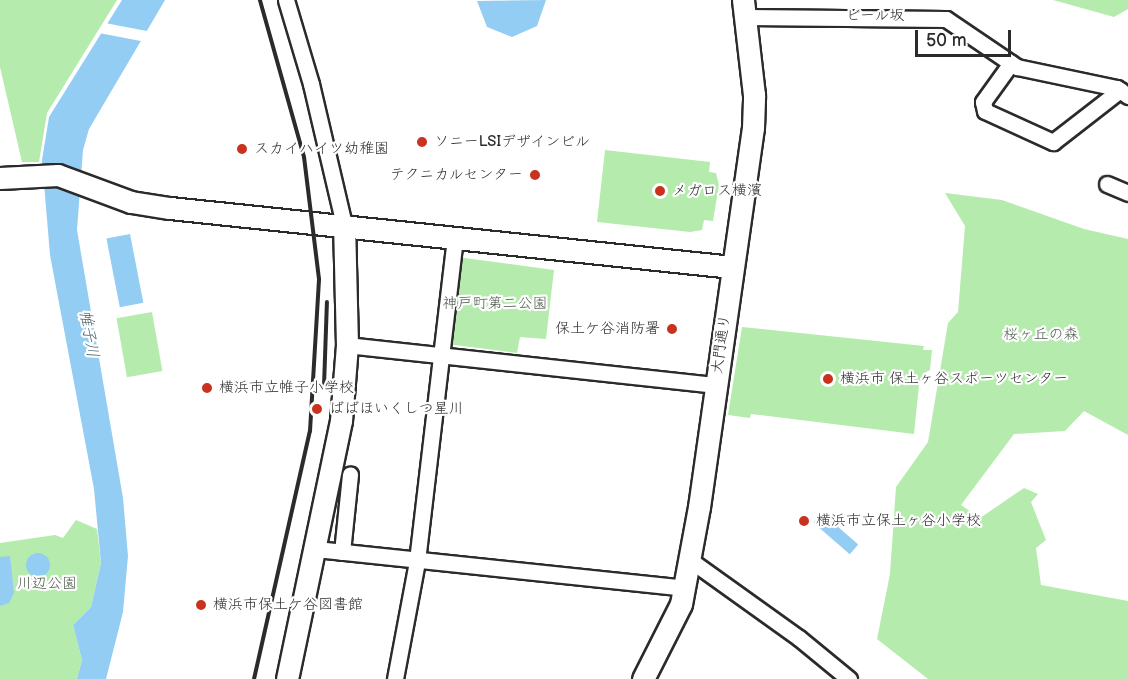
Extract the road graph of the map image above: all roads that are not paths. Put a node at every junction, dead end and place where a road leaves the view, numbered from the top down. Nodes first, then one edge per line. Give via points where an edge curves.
1 (286, 0) edge
2 (744, 8) edge
3 (1011, 63) junction
4 (1124, 93) edge
5 (0, 178) edge
6 (1107, 184) dead end
7 (1128, 193) edge
8 (344, 225) junction
9 (455, 236) junction
10 (732, 267) junction
11 (347, 345) junction
12 (440, 355) junction
13 (716, 385) junction
14 (350, 474) dead end
15 (315, 549) junction
16 (342, 552) junction
17 (690, 560) junction
18 (417, 561) junction
19 (684, 588) junction
20 (286, 679) edge
21 (395, 679) edge
22 (644, 679) edge
23 (849, 679) edge

1 - 8 street via 311,84
2 - 3 street, ビール坂 via 933,16 946,19
2 - 10 street, 大門通り via 754,95 753,128
3 - 4 street, ビール坂
3 - 4 street via 983,102 985,111 1059,143
5 - 8 street via 58,175 131,202
6 - 7 street
8 - 9 street
8 - 11 street
9 - 10 street
9 - 12 street
10 - 13 street, 大門通り
11 - 12 street
11 - 15 street via 341,421
12 - 13 street
12 - 18 street
13 - 17 street, 大門通り
14 - 16 street
15 - 16 street
15 - 20 street
16 - 18 street
17 - 19 street, 大門通り
17 - 23 street
18 - 19 street
18 - 21 street
19 - 22 street, 大門通り via 681,604

